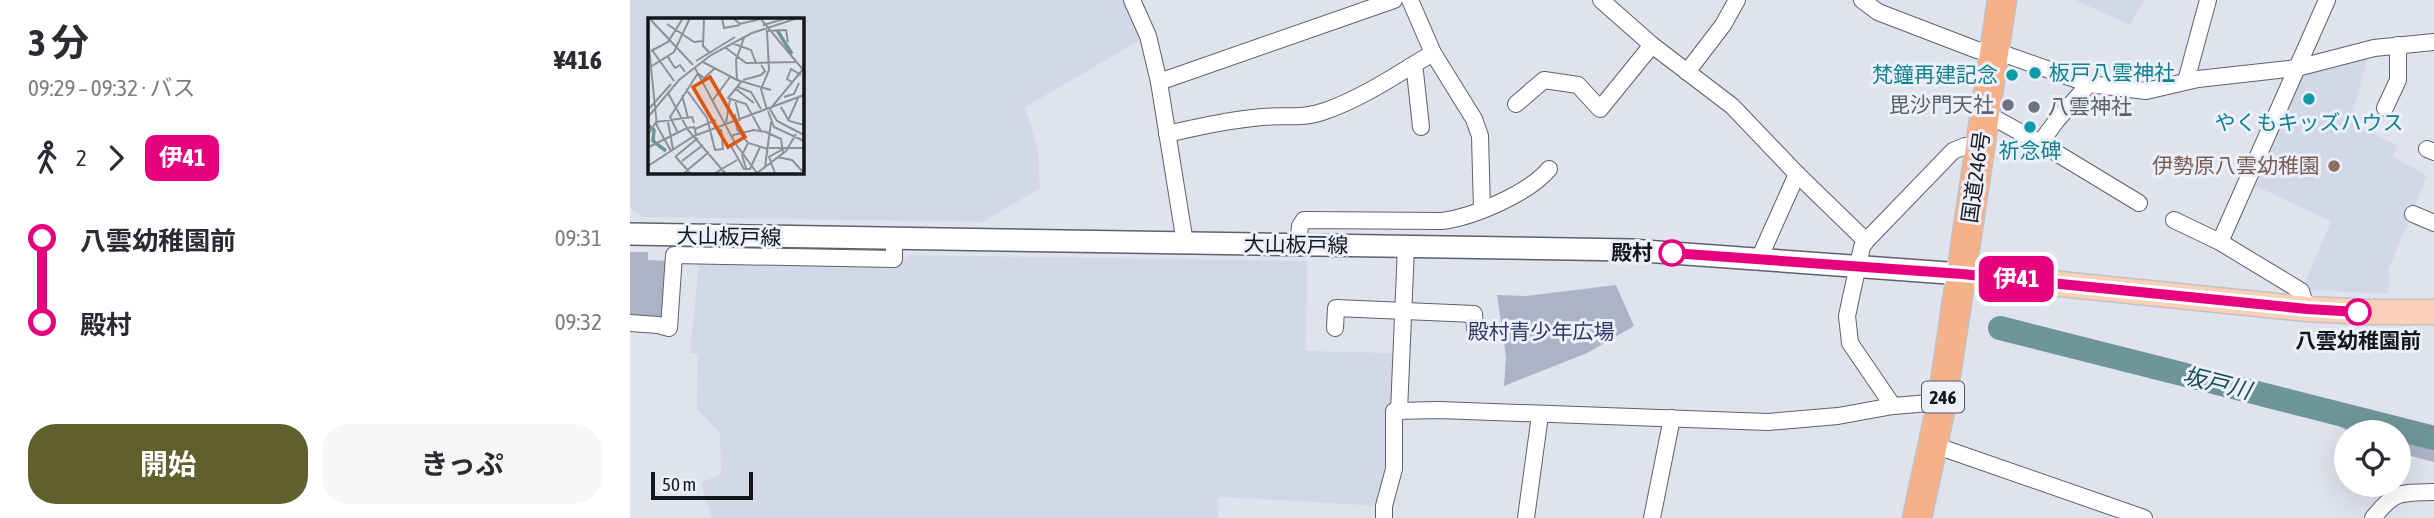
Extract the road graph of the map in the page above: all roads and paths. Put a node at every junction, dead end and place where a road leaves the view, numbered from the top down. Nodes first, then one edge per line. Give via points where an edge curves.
1 (1132, 0) edge
2 (1394, 0) edge
3 (1410, 0) edge
4 (1601, 0) edge
5 (1737, 0) edge
6 (1862, 0) edge
7 (2002, 0) edge
8 (2208, 0) edge
9 (2327, 0) edge
10 (2434, 42) edge
11 (1652, 45) junction
12 (2398, 45) junction
13 (1433, 53) junction
14 (1995, 53) junction
15 (1411, 66) junction
16 (2297, 68) junction
17 (1687, 72) junction
18 (2186, 81) junction
19 (1159, 82) junction
20 (2089, 84) junction
21 (1526, 99) dead end
22 (2385, 108) dead end
23 (1985, 113) junction
24 (1421, 127) dead end
25 (1167, 134) junction
26 (2040, 143) junction
27 (1981, 147) junction
28 (1549, 169) dead end
29 (1797, 174) junction
30 (2139, 203) dead end
31 (1482, 210) junction
32 (2413, 214) dead end
33 (2174, 220) dead end
34 (2434, 223) edge
35 (637, 234) edge
36 (894, 239) junction
37 (1866, 241) junction
38 (2220, 242) junction
39 (1185, 243) junction
40 (1298, 245) junction
41 (1406, 247) junction
42 (1759, 259) junction
43 (1858, 268) junction
44 (1962, 274) junction
45 (2307, 309) junction
46 (1403, 311) junction
47 (2434, 312) edge
48 (1474, 316) dead end
49 (630, 323) edge
50 (1335, 328) dead end
51 (1942, 402) junction
52 (1893, 406) junction
53 (1399, 411) junction
54 (1540, 415) junction
55 (1672, 418) junction
56 (1934, 445) junction
57 (2434, 492) edge
58 (1384, 518) edge
59 (1525, 518) edge
60 (1652, 518) edge
61 (1917, 518) edge
62 (2144, 518) edge
63 (2373, 518) edge

1 - 19 street via 1148,36
2 - 19 street
3 - 13 street
4 - 11 street
5 - 17 street
6 - 14 street via 1878,12 1928,32
7 - 14 highway, 国道246号 / 246
8 - 18 street
9 - 16 street
10 - 12 street
11 - 17 street
11 - 21 street via 1596,113 1578,85 1544,80
12 - 16 street
12 - 22 street via 2398,80
13 - 15 street
13 - 31 street via 1480,135
14 - 20 street
14 - 23 highway, 国道246号 / 246
15 - 24 street
15 - 25 street via 1324,112 1240,119
16 - 18 street
16 - 38 street
17 - 29 street via 1732,106
18 - 20 street via 2146,91
19 - 25 street
20 - 26 street
23 - 26 street
23 - 27 highway, 国道246号 / 246
25 - 39 street
26 - 30 street
27 - 37 street via 1953,151
27 - 44 highway, 国道246号 / 246
28 - 31 street via 1541,180
29 - 37 street
29 - 42 street
31 - 40 street via 1460,219 1304,220
32 - 34 street
33 - 38 street
35 - 36 main road, 大山板戸線
36 - 39 main road, 大山板戸線
36 - 49 street via 894,259 674,255 669,328
37 - 43 street
38 - 45 street via 2301,291
39 - 40 main road, 大山板戸線
40 - 41 main road, 大山板戸線
41 - 42 main road, 大山板戸線 via 1630,250
41 - 46 street
42 - 43 main road, 大山板戸線
43 - 44 main road, 大山板戸線
43 - 52 street via 1847,316 1850,343
44 - 45 main road
44 - 51 highway, 国道246号 / 246
45 - 47 main road
46 - 48 street
46 - 50 street via 1336,302
46 - 53 street
51 - 52 street
51 - 56 highway, 国道246号 / 246
52 - 55 street via 1768,422
53 - 54 street
53 - 58 street via 1394,411 1394,468
54 - 55 street
54 - 59 street
55 - 60 street
56 - 61 highway, 国道246号 / 246
56 - 62 street
57 - 63 street via 2393,496

